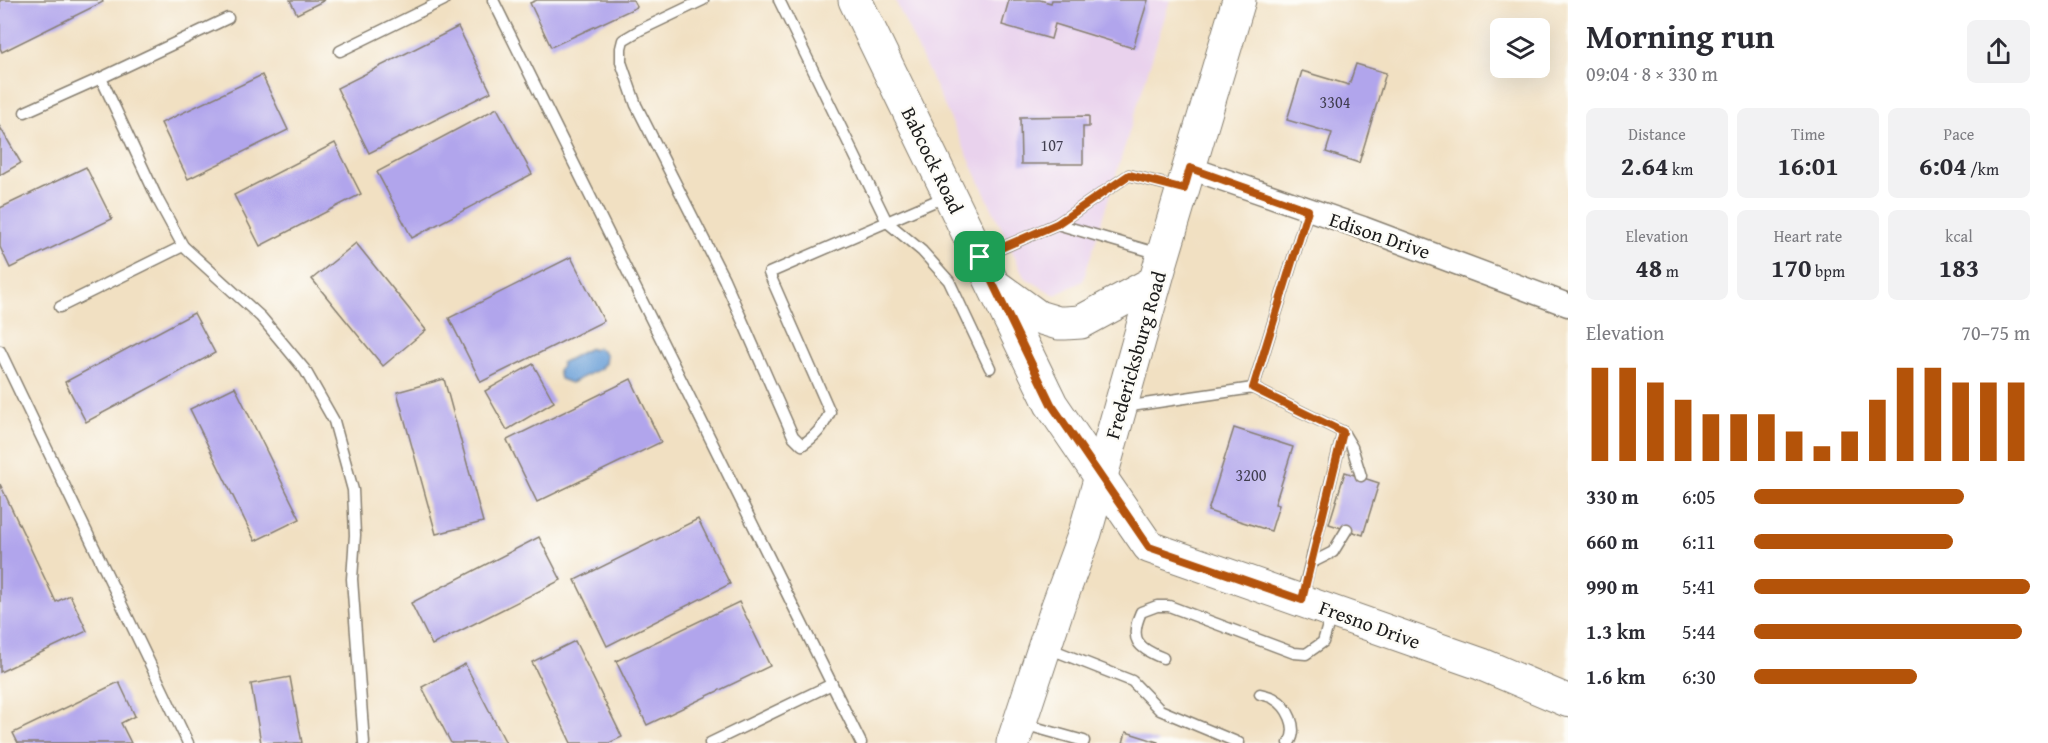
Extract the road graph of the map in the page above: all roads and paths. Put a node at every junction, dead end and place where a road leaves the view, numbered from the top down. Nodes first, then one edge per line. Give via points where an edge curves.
1 (444, 0) edge
2 (493, 0) edge
3 (703, 0) edge
4 (779, 0) edge
5 (855, 0) edge
6 (1239, 0) edge
7 (228, 18) dead end
8 (340, 51) dead end
9 (101, 78) junction
10 (25, 112) dead end
11 (1187, 179) junction
12 (950, 195) junction
13 (1308, 210) junction
14 (887, 222) junction
15 (1057, 224) junction
16 (183, 246) junction
17 (1160, 269) junction
18 (986, 270) junction
19 (1568, 305) edge
20 (60, 307) dead end
21 (0, 351) edge
22 (990, 369) dead end
23 (1253, 388) junction
24 (1119, 408) junction
25 (1343, 432) junction
26 (1100, 476) junction
27 (1361, 476) dead end
28 (1347, 529) dead end
29 (1311, 563) junction
30 (1302, 600) junction
31 (1333, 611) junction
32 (1045, 647) junction
33 (1163, 658) dead end
34 (832, 684) junction
35 (1260, 694) dead end
36 (1568, 701) edge
37 (1016, 733) edge
38 (188, 743) edge
39 (364, 743) edge
40 (710, 743) edge
41 (861, 743) edge
42 (1083, 743) edge
43 (1239, 743) edge
44 (1289, 743) edge

1 - 8 lane
2 - 34 lane
3 - 14 lane via 623,40 621,62 636,105 724,279 793,436 802,445 814,437 830,412 769,273
4 - 14 lane
5 - 12 main road, Babcock Road
6 - 11 main road, Fredericksburg Road
7 - 9 lane
9 - 10 lane
9 - 16 lane
11 - 13 street, Edison Drive
11 - 15 lane via 1129,175
11 - 17 main road, Fredericksburg Road
12 - 14 lane
12 - 18 main road, Babcock Road
13 - 19 street, Edison Drive
13 - 23 lane
14 - 22 lane via 922,251 949,281
15 - 17 lane
15 - 18 lane
16 - 20 lane
16 - 39 lane via 261,317 305,370 334,421 353,490 352,579
17 - 18 main road via 1081,322 1065,323 1038,317
17 - 24 main road, Fredericksburg Road
18 - 26 main road, Babcock Road via 1051,404
21 - 38 lane
23 - 24 lane
23 - 25 lane
24 - 26 main road, Fredericksburg Road
25 - 27 lane
25 - 29 lane
26 - 30 main road, Fresno Drive via 1149,547
26 - 32 main road, Fredericksburg Road via 1085,533
28 - 29 lane via 1333,552
29 - 30 lane
30 - 31 main road, Fresno Drive
31 - 33 lane via 1323,642 1306,654 1294,653 1169,606 1157,606 1141,612 1134,635 1142,648
31 - 36 main road, Fresno Drive via 1481,664
32 - 37 main road, Fredericksburg Road
32 - 43 lane via 1132,681 1160,710
34 - 40 lane
34 - 41 lane
35 - 44 lane via 1273,698 1284,708 1294,727
37 - 42 lane

